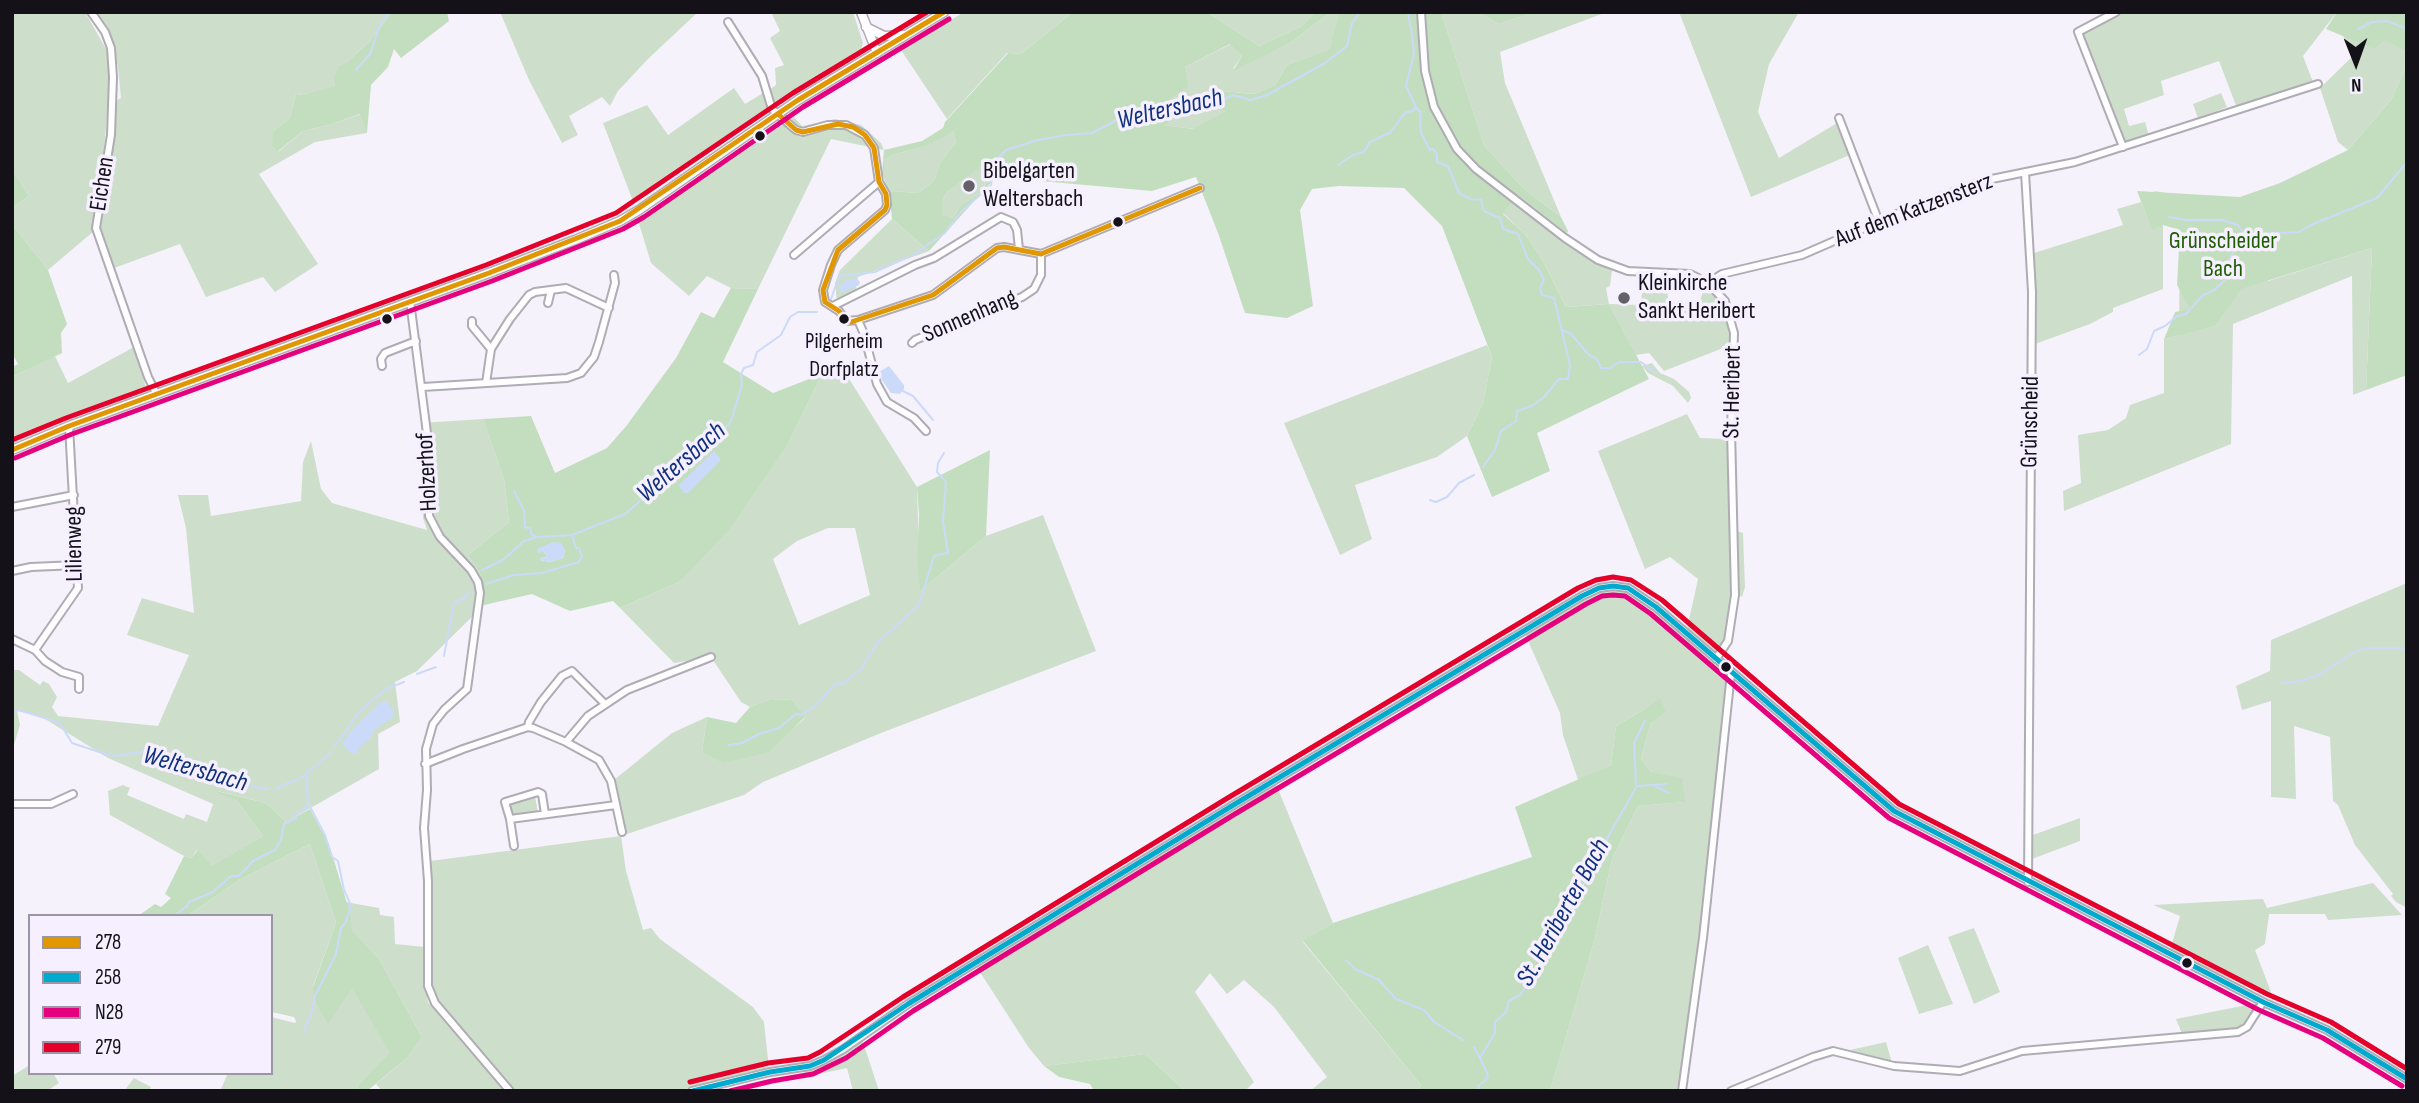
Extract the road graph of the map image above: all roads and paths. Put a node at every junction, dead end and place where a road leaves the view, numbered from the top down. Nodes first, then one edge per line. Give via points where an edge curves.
1 (91, 12) edge
2 (861, 12) edge
3 (944, 12) edge
4 (1422, 12) edge
5 (2116, 12) edge
6 (728, 22) dead end
7 (866, 27) junction
8 (906, 35) junction
9 (877, 53) junction
10 (2318, 84) dead end
11 (781, 111) junction
12 (1839, 118) dead end
13 (2123, 147) junction
14 (2025, 172) junction
15 (879, 182) junction
16 (1200, 188) dead end
17 (1879, 222) junction
18 (1019, 249) junction
19 (1041, 254) junction
20 (794, 255) dead end
21 (614, 275) dead end
22 (1708, 283) junction
23 (551, 290) junction
24 (410, 301) junction
25 (548, 303) dead end
26 (833, 306) junction
27 (609, 308) junction
28 (858, 320) junction
29 (472, 321) dead end
30 (416, 341) junction
31 (912, 344) dead end
32 (491, 349) junction
33 (382, 366) dead end
34 (486, 383) junction
35 (423, 387) junction
36 (156, 393) junction
37 (69, 426) junction
38 (926, 431) dead end
39 (12, 450) edge
40 (74, 495) junction
41 (12, 507) edge
42 (77, 565) junction
43 (12, 571) edge
44 (12, 639) edge
45 (34, 649) junction
46 (711, 657) dead end
47 (1716, 659) junction
48 (1731, 673) junction
49 (79, 689) dead end
50 (605, 704) junction
51 (528, 727) junction
52 (566, 741) junction
53 (425, 764) junction
54 (73, 794) dead end
55 (12, 804) edge
56 (616, 805) junction
57 (545, 814) junction
58 (510, 819) junction
59 (622, 832) dead end
60 (514, 846) dead end
61 (2028, 882) junction
62 (2263, 1002) junction
63 (2407, 1079) edge
64 (712, 1088) edge
65 (510, 1091) edge
66 (692, 1091) edge
67 (1682, 1091) edge
68 (1731, 1091) edge

1 - 36 street, Eichen via 111,48 113,78 111,135 96,228
2 - 7 main road
3 - 8 main road
4 - 22 street via 1427,87 1445,132 1476,169 1598,260 1640,273 1690,274
5 - 13 street via 2078,32
6 - 11 street via 762,76 769,103
7 - 8 main road via 884,36
7 - 9 main road
8 - 9 main road
9 - 11 main road
10 - 13 street, Auf dem Katzensterz
11 - 15 street via 796,130 810,132 838,124 860,131 874,148
11 - 24 main road via 639,210 575,240
12 - 17 street
13 - 14 street, Auf dem Katzensterz
14 - 17 street, Auf dem Katzensterz via 1972,184
14 - 61 street, Grünscheid via 2032,292
15 - 20 street
15 - 26 street via 888,200 885,210 838,250 831,265 824,297
16 - 19 street
17 - 22 street, Auf dem Katzensterz via 1802,255 1722,274
18 - 19 street
18 - 26 street via 1013,222 1001,217 945,252
18 - 28 street via 997,248 933,295
19 - 31 street, Sonnenhang via 1041,275 1034,289
21 - 27 street
22 - 47 street, St. Heribert via 1725,301 1734,333 1735,595 1728,641
23 - 25 street
23 - 27 street via 566,288
23 - 32 street via 529,295
24 - 30 street, Holzerhof
24 - 36 main road
26 - 28 street via 846,321
27 - 34 street via 594,357 581,373 567,378
28 - 38 street via 887,402
29 - 32 street
30 - 33 street via 385,353
30 - 35 street, Holzerhof
32 - 34 street
34 - 35 street
35 - 53 street, Holzerhof via 429,516 440,537 471,570 480,593 467,689 433,724
36 - 37 main road
37 - 39 main road
37 - 40 street, Lilienweg
40 - 41 street
40 - 42 street, Lilienweg
42 - 43 street
42 - 45 street, Lilienweg via 78,588
44 - 45 street
45 - 49 street via 62,672 79,677
46 - 50 street via 638,685
47 - 48 street
47 - 64 street via 1628,588 1599,588 1230,807 908,1004 842,1050 810,1066
48 - 61 street via 1894,811
48 - 67 street
50 - 51 street via 572,671 562,676 541,702
50 - 52 street via 587,716
51 - 52 street
51 - 53 street
52 - 56 street via 599,760 611,781
53 - 65 street via 430,995
54 - 55 street via 51,804
56 - 57 street
56 - 59 street
57 - 58 street
57 - 58 street via 542,794 534,792 505,802
58 - 60 street
61 - 62 street
62 - 63 street via 2327,1030
62 - 68 street via 2247,1027 2238,1032 2022,1051 1961,1071 1894,1066 1833,1051
64 - 66 street

